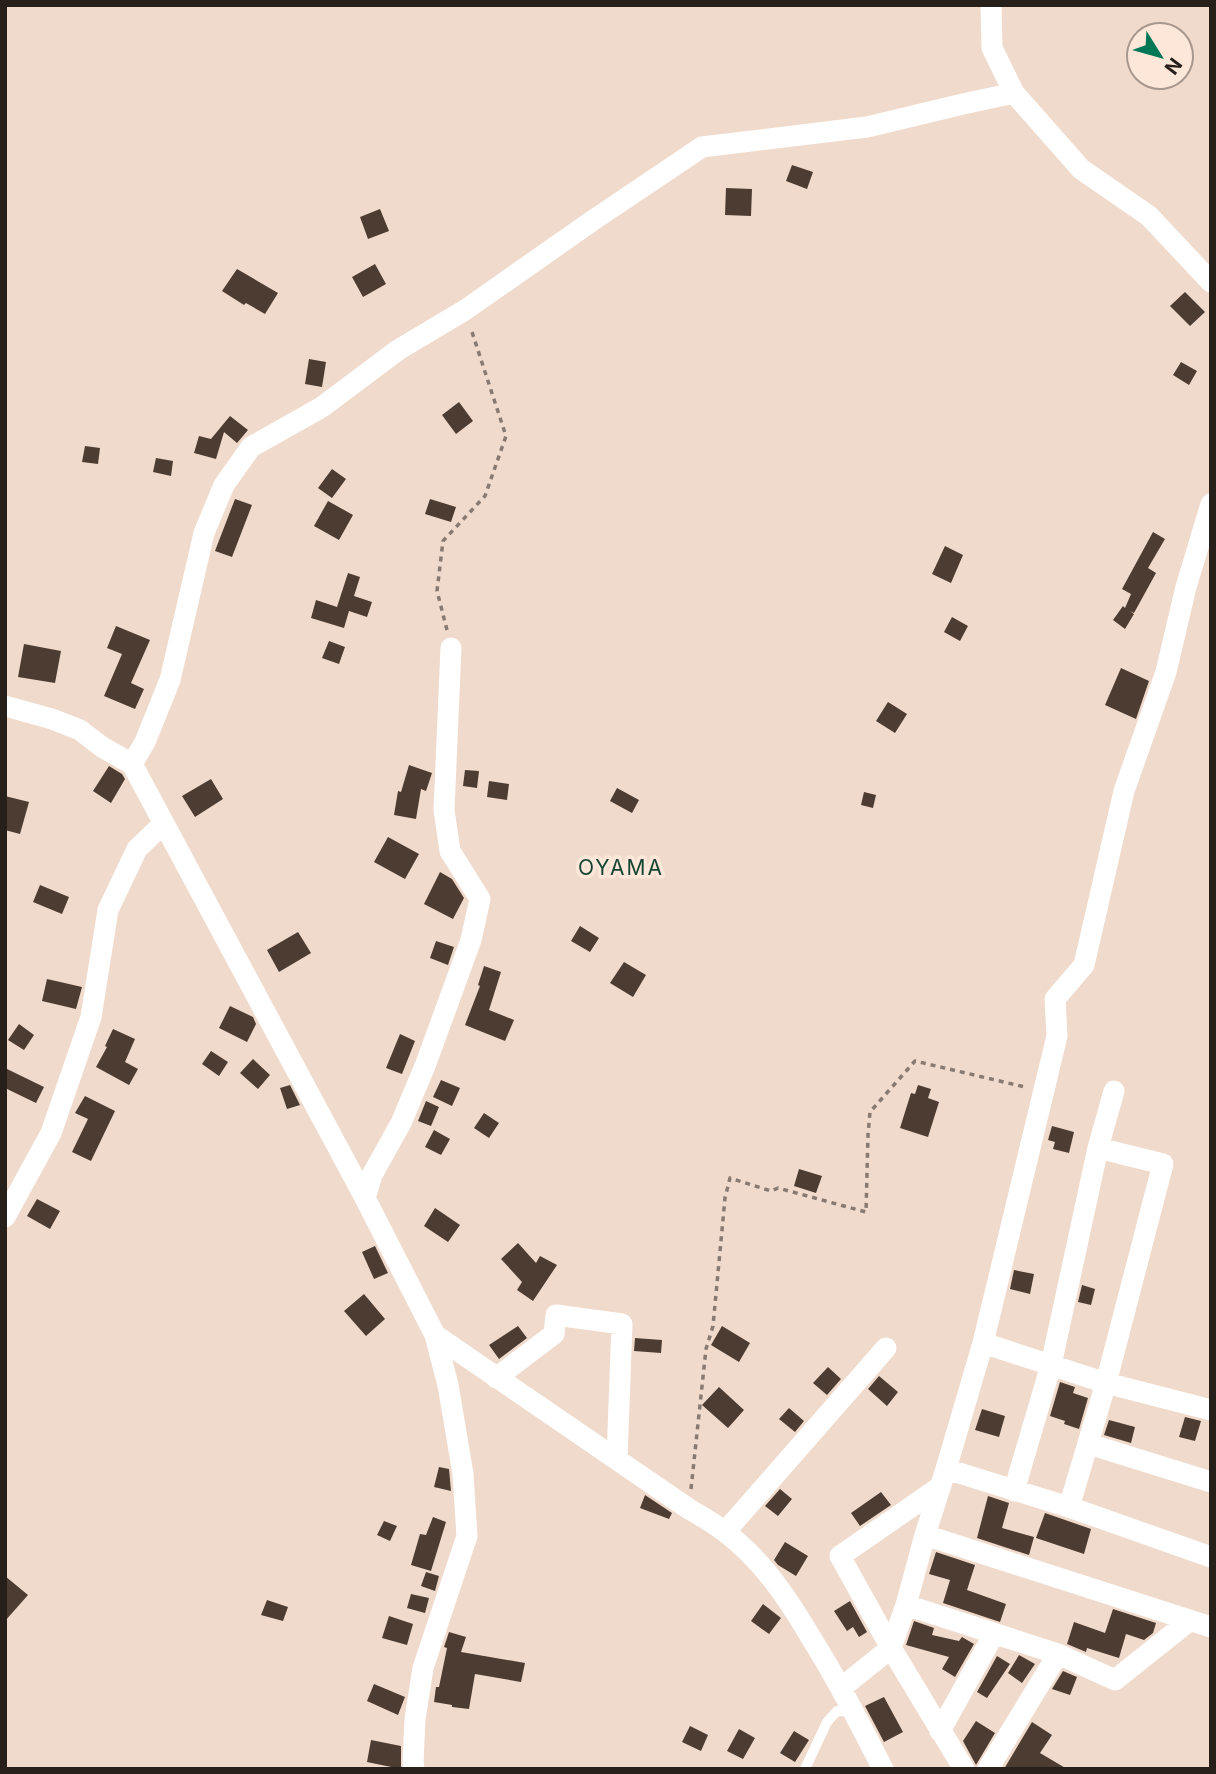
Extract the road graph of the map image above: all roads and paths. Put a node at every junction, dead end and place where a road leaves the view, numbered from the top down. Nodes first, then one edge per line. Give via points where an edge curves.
1 (991, 5) edge
2 (1014, 93) junction
3 (1211, 282) edge
4 (465, 310) junction
5 (1211, 505) edge
6 (450, 648) joint
7 (5, 706) edge
8 (132, 764) junction
9 (163, 824) junction
10 (1114, 1091) dead end
11 (1044, 1092) junction
12 (1098, 1148) junction
13 (365, 1198) junction
14 (5, 1217) edge
15 (435, 1335) junction
16 (982, 1343) junction
17 (887, 1348) dead end
18 (1051, 1365) junction
19 (496, 1378) junction
20 (1106, 1383) junction
21 (1211, 1410) edge
22 (1089, 1444) junction
23 (617, 1458) junction
24 (943, 1478) junction
25 (1211, 1482) edge
26 (1014, 1491) junction
27 (1069, 1507) junction
28 (689, 1509) junction
29 (725, 1532) junction
30 (925, 1535) junction
31 (1211, 1557) edge
32 (906, 1605) junction
33 (1189, 1620) junction
34 (1211, 1627) edge
35 (994, 1634) junction
36 (891, 1648) junction
37 (1058, 1654) junction
38 (841, 1688) junction
39 (854, 1712) junction
40 (940, 1731) junction
41 (414, 1769) edge
42 (805, 1769) edge
43 (883, 1769) edge
44 (964, 1769) edge
45 (988, 1769) edge

1 - 2 street via 992,48
2 - 3 street via 1082,169 1149,216
2 - 4 street via 867,127 702,147
4 - 6 path via 506,436 485,496 443,541 438,591
4 - 8 street via 398,350 322,407 251,447 224,485 204,533 170,680
5 - 11 street via 1166,673 1124,791 1084,965 1055,999 1057,1036
6 - 13 street via 444,810 450,851 480,900 471,940 425,1066
7 - 8 street via 80,730
8 - 9 street
9 - 13 street
9 - 14 street via 137,849 108,910 91,1017 51,1132
10 - 12 street
11 - 16 street
11 - 28 path via 915,1062 870,1112 866,1212 730,1178
12 - 18 street
12 - 20 street via 1163,1164
13 - 15 street
15 - 19 street
15 - 41 street via 463,1474 467,1536 423,1668
16 - 18 street
16 - 24 street
17 - 29 street
18 - 20 street
18 - 26 street
19 - 23 street
19 - 23 street via 554,1334 556,1315 622,1324
20 - 21 street
20 - 22 street
22 - 25 street
22 - 27 street
23 - 28 street
24 - 26 street
24 - 30 street
24 - 36 street via 840,1556
26 - 27 street
27 - 31 street
28 - 29 street
29 - 38 street via 789,1600
30 - 32 street
30 - 33 street
32 - 35 street
32 - 36 street
33 - 34 street
33 - 37 street via 1115,1681
35 - 37 street
35 - 40 street
36 - 38 street
36 - 40 street
37 - 45 street
38 - 39 street
39 - 42 lane via 837,1711 827,1722
39 - 43 street
40 - 44 street

